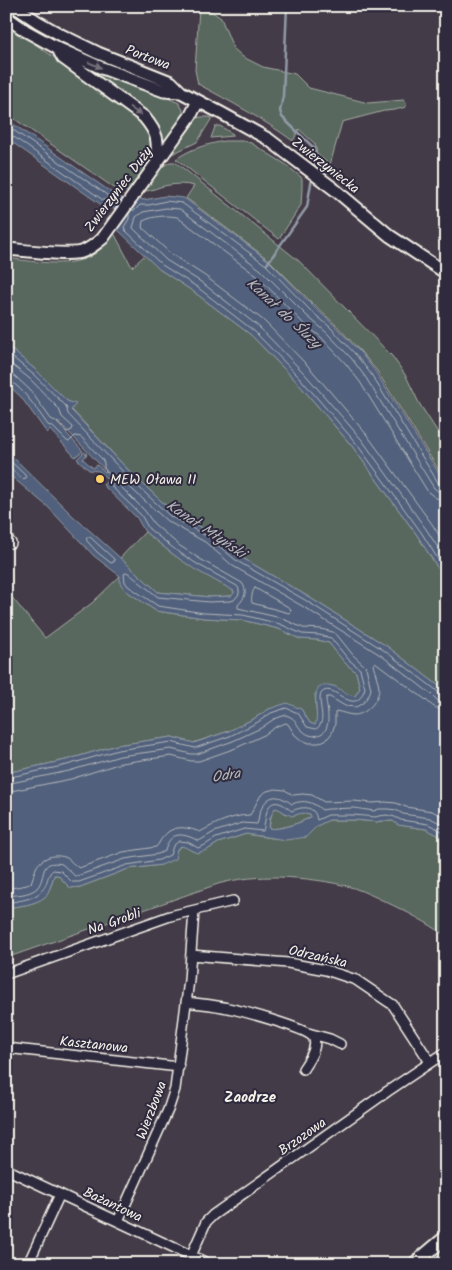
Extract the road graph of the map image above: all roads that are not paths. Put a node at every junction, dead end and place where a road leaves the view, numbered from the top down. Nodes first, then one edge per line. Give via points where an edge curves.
1 (14, 6) edge
2 (6, 17) edge
3 (62, 36) junction
4 (57, 48) junction
5 (181, 92) junction
6 (198, 101) junction
7 (157, 161) junction
8 (6, 249) edge
9 (446, 272) edge
10 (233, 901) dead end
11 (194, 911) junction
12 (192, 955) junction
13 (6, 974) edge
14 (186, 1002) junction
15 (308, 1033) junction
16 (340, 1044) dead end
17 (6, 1048) edge
18 (446, 1052) edge
19 (430, 1062) junction
20 (179, 1067) junction
21 (303, 1069) dead end
22 (6, 1169) edge
23 (60, 1194) junction
24 (118, 1221) junction
25 (446, 1237) edge
26 (191, 1256) junction
27 (28, 1264) edge
28 (209, 1264) edge
29 (414, 1264) edge

1 - 3 street, Portowa
2 - 4 street, Portowa
3 - 4 street
3 - 5 street, Portowa via 171,82
4 -> 5 street, Portowa via 164,91
4 -> 7 street via 63,58 144,117 156,135
5 - 6 street, Zwierzyniecka
6 - 7 street, Zwierzyniec Duży via 191,116
6 - 9 street, Zwierzyniecka via 268,139 390,236
7 - 8 street, Zwierzyniec Duży via 103,238 83,252
10 - 11 street, Na Grobli
11 - 12 street, Wierzbowa
11 - 13 street, Na Grobli via 170,916
12 - 14 street, Wierzbowa
12 - 19 street, Odrzańska via 288,963 356,980 393,1006
14 - 15 street via 233,1009
14 - 20 street, Wierzbowa
15 - 16 street
15 - 21 street via 315,1045
17 - 20 street, Kasztanowa
18 - 19 street, Brzozowa
19 - 26 street, Brzozowa via 213,1215 206,1222
20 - 24 street, Wierzbowa via 168,1110
22 - 23 street, Bażantowa
23 - 24 street, Bażantowa
23 - 27 street
24 - 26 street, Bażantowa
25 - 29 main road
26 - 28 street, Bażantowa

